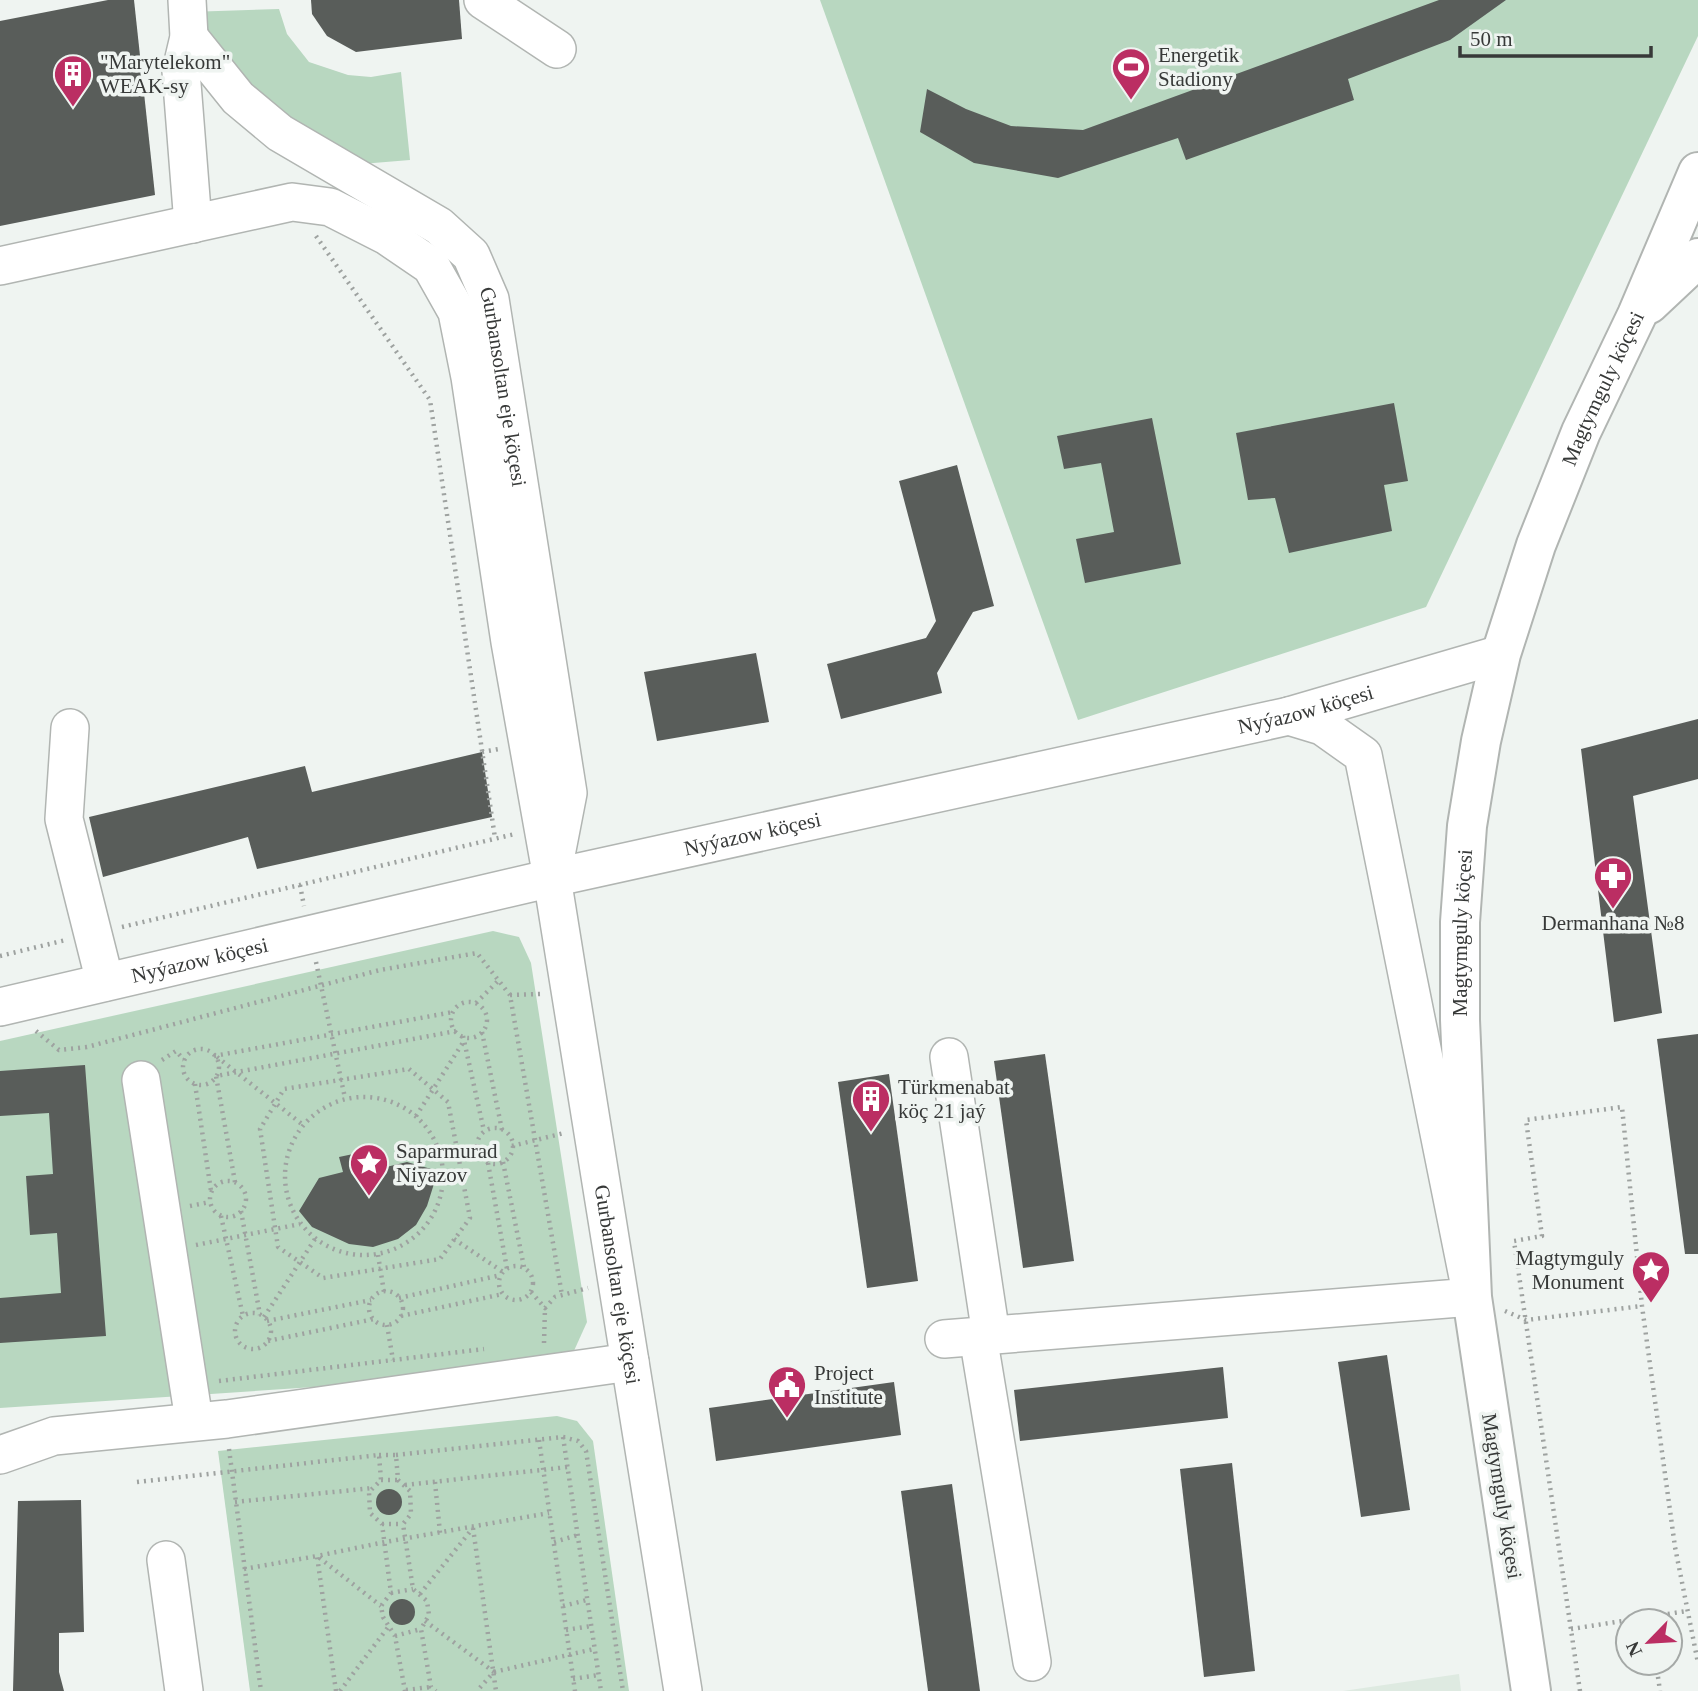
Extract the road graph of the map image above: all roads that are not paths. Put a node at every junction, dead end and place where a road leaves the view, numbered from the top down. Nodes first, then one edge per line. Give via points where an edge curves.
1 (187, 0) edge
2 (483, 0) edge
3 (189, 37) junction
4 (558, 48) dead end
5 (1698, 172) edge
6 (1690, 197) edge
7 (193, 224) junction
8 (1698, 258) edge
9 (0, 266) edge
10 (1637, 315) junction
11 (1501, 654) junction
12 (1289, 716) junction
13 (70, 728) dead end
14 (552, 878) junction
15 (105, 982) junction
16 (3, 1006) edge
17 (949, 1057) dead end
18 (141, 1080) dead end
19 (1472, 1297) junction
20 (971, 1336) junction
21 (629, 1362) junction
22 (211, 1420) junction
23 (0, 1455) edge
24 (166, 1560) dead end
25 (1032, 1662) dead end
26 (184, 1691) edge
27 (684, 1691) edge
28 (1531, 1691) edge

1 - 3 street
2 - 4 street
3 - 7 street via 181,71
3 - 14 street, Gurbansoltan eje köçesi via 238,98 279,133 439,226 471,255 489,299 568,793
5 - 6 main road, Magtymguly köçesi
6 - 10 main road, Magtymguly köçesi
7 - 9 street, Gurbansoltan eje köçesi
7 - 14 street, Gurbansoltan eje köçesi via 292,202 330,207 387,236 431,266 457,312
8 - 10 main road
10 - 11 main road, Magtymguly köçesi via 1581,432 1536,545
11 - 12 street, Nyýazow köçesi
11 - 19 main road, Magtymguly köçesi via 1467,826 1460,922
12 - 14 street, Nyýazow köçesi
12 - 19 street via 1322,726 1363,755
13 - 15 street via 64,819
14 - 15 street, Nyýazow köçesi
14 - 21 street, Gurbansoltan eje köçesi
15 - 16 street, Nyýazow köçesi
17 - 20 street
18 - 22 street via 189,1384
19 - 20 street
19 - 28 main road, Magtymguly köçesi
20 - 25 street
21 - 22 street via 540,1352
21 - 27 street, Gurbansoltan eje köçesi
22 - 23 street via 54,1436
24 - 26 street

